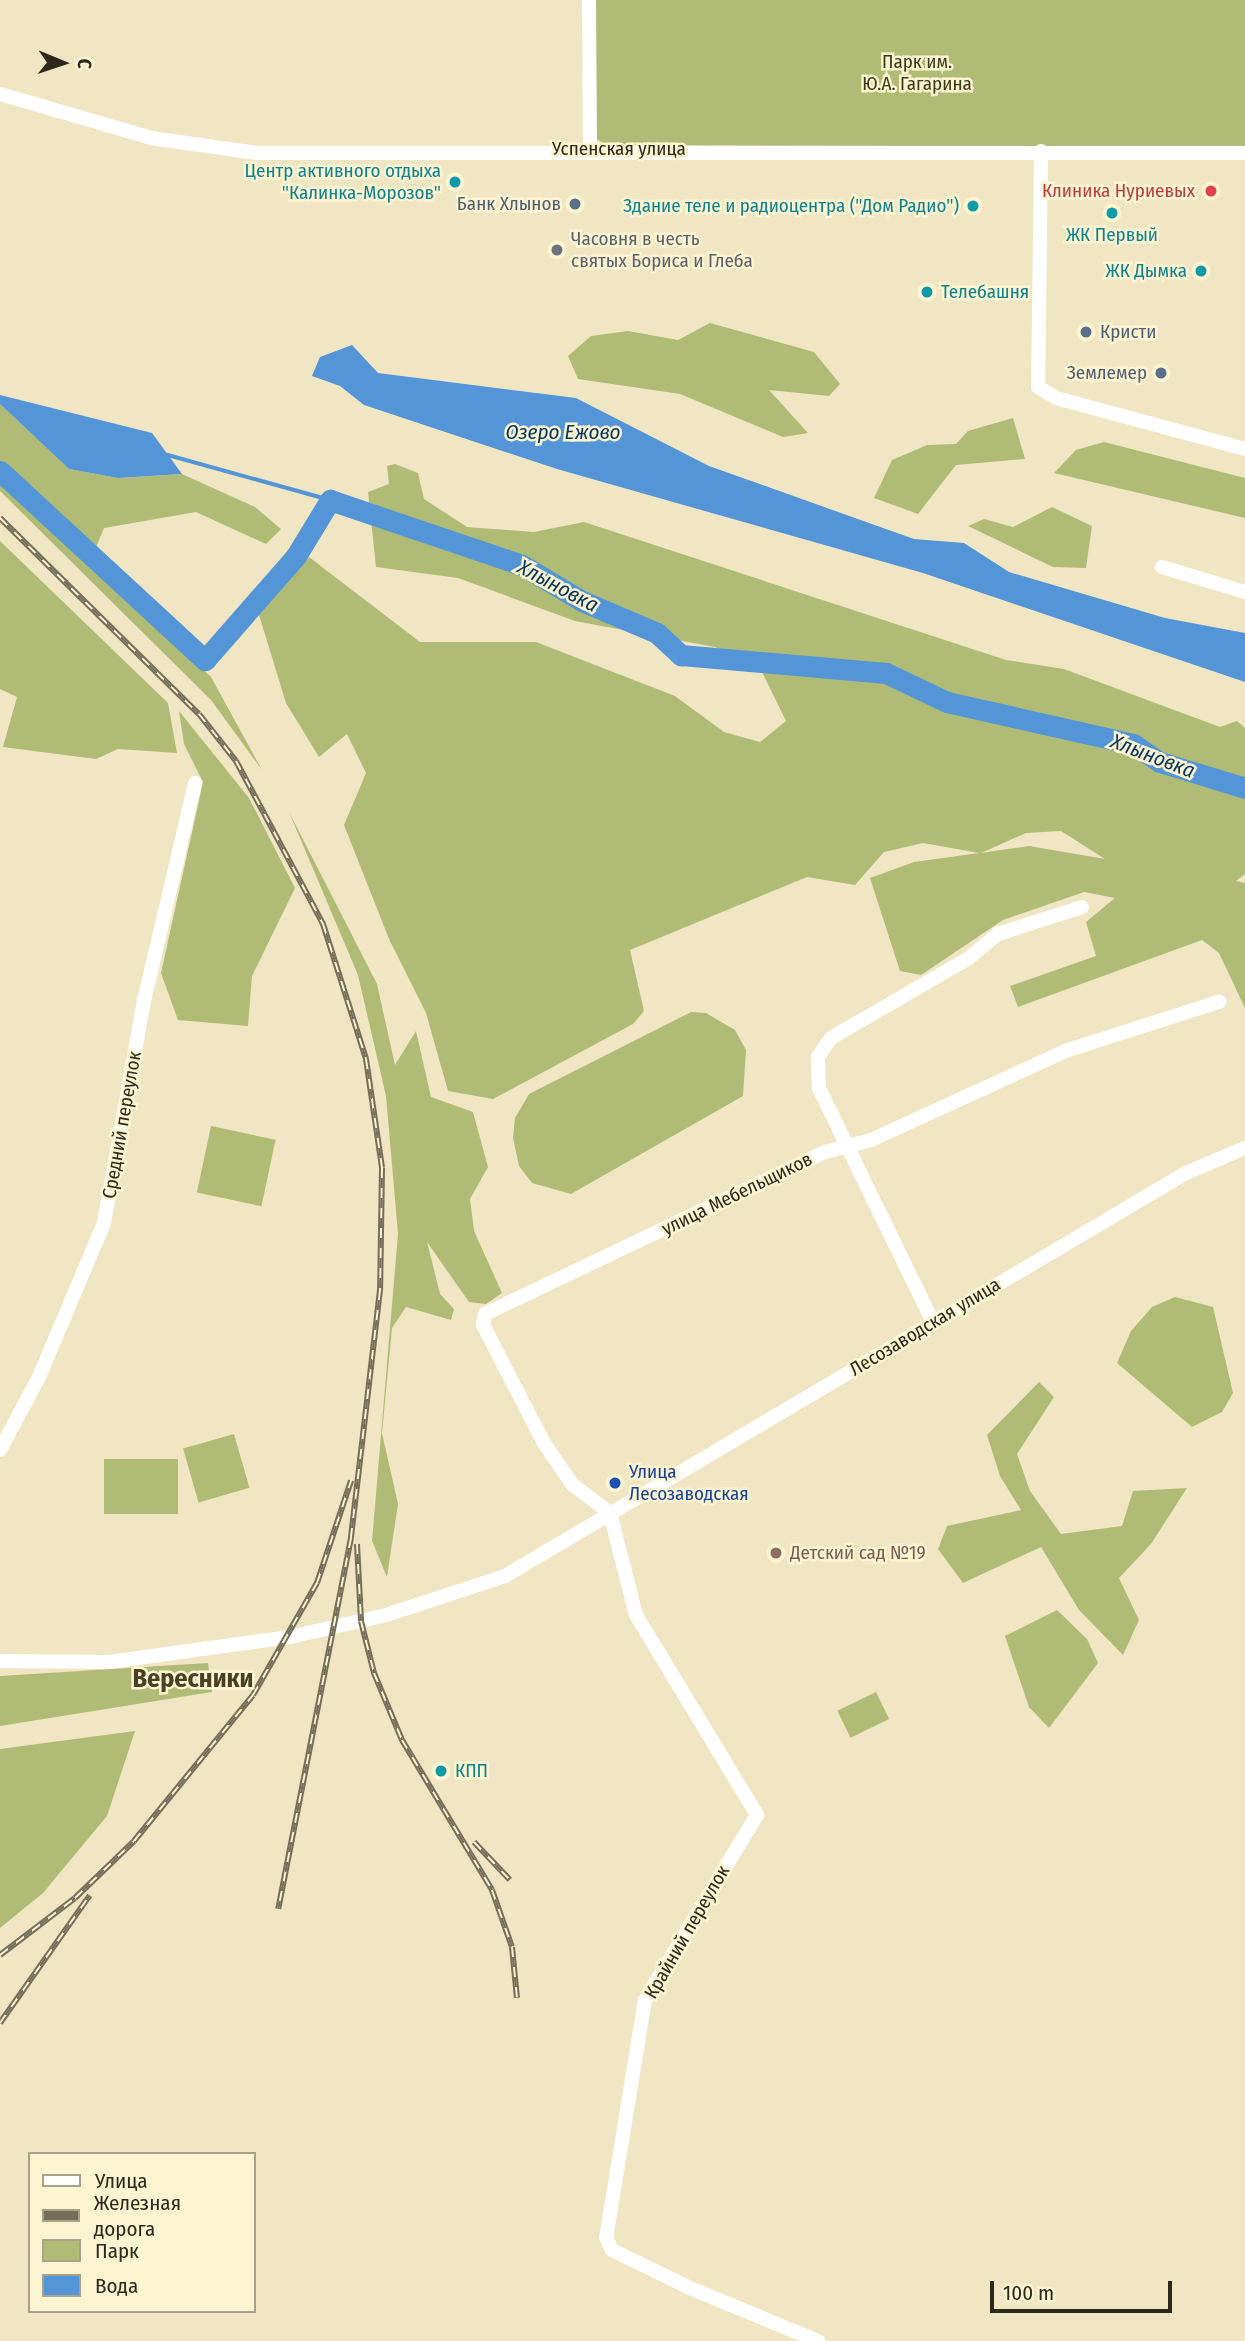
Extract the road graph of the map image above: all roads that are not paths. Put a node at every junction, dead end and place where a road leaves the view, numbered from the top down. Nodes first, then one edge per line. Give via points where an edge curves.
1 (589, 0) edge
2 (0, 93) edge
3 (590, 148) junction
4 (1041, 151) junction
5 (1245, 153) edge
6 (1245, 449) edge
7 (1162, 567) dead end
8 (1245, 592) edge
9 (195, 783) dead end
10 (1082, 907) dead end
11 (1219, 1002) dead end
12 (848, 1146) junction
13 (1245, 1148) edge
14 (933, 1322) junction
15 (0, 1450) edge
16 (610, 1513) junction
17 (0, 1661) edge
18 (818, 2341) edge

1 - 3 street
2 - 3 street, Успенская улица via 152,138 239,152
3 - 4 street, Успенская улица
4 - 5 street, Успенская улица
4 - 6 street via 1037,377 1045,394
7 - 8 street
9 - 15 street, Средний переулок via 144,1001 104,1223
10 - 12 street via 998,934 826,1043 816,1078
11 - 12 street, улица Мебельщиков via 1065,1051
12 - 14 street
12 - 16 street, улица Мебельщиков via 485,1314 483,1325 544,1443 572,1484
13 - 14 street, Лесозаводская улица via 1186,1173
14 - 16 street, Лесозаводская улица
16 - 17 street, Лесозаводская улица via 505,1576 361,1621 109,1662
16 - 18 street, Крайний переулок via 636,1615 757,1815 645,2000 606,2237 612,2250

